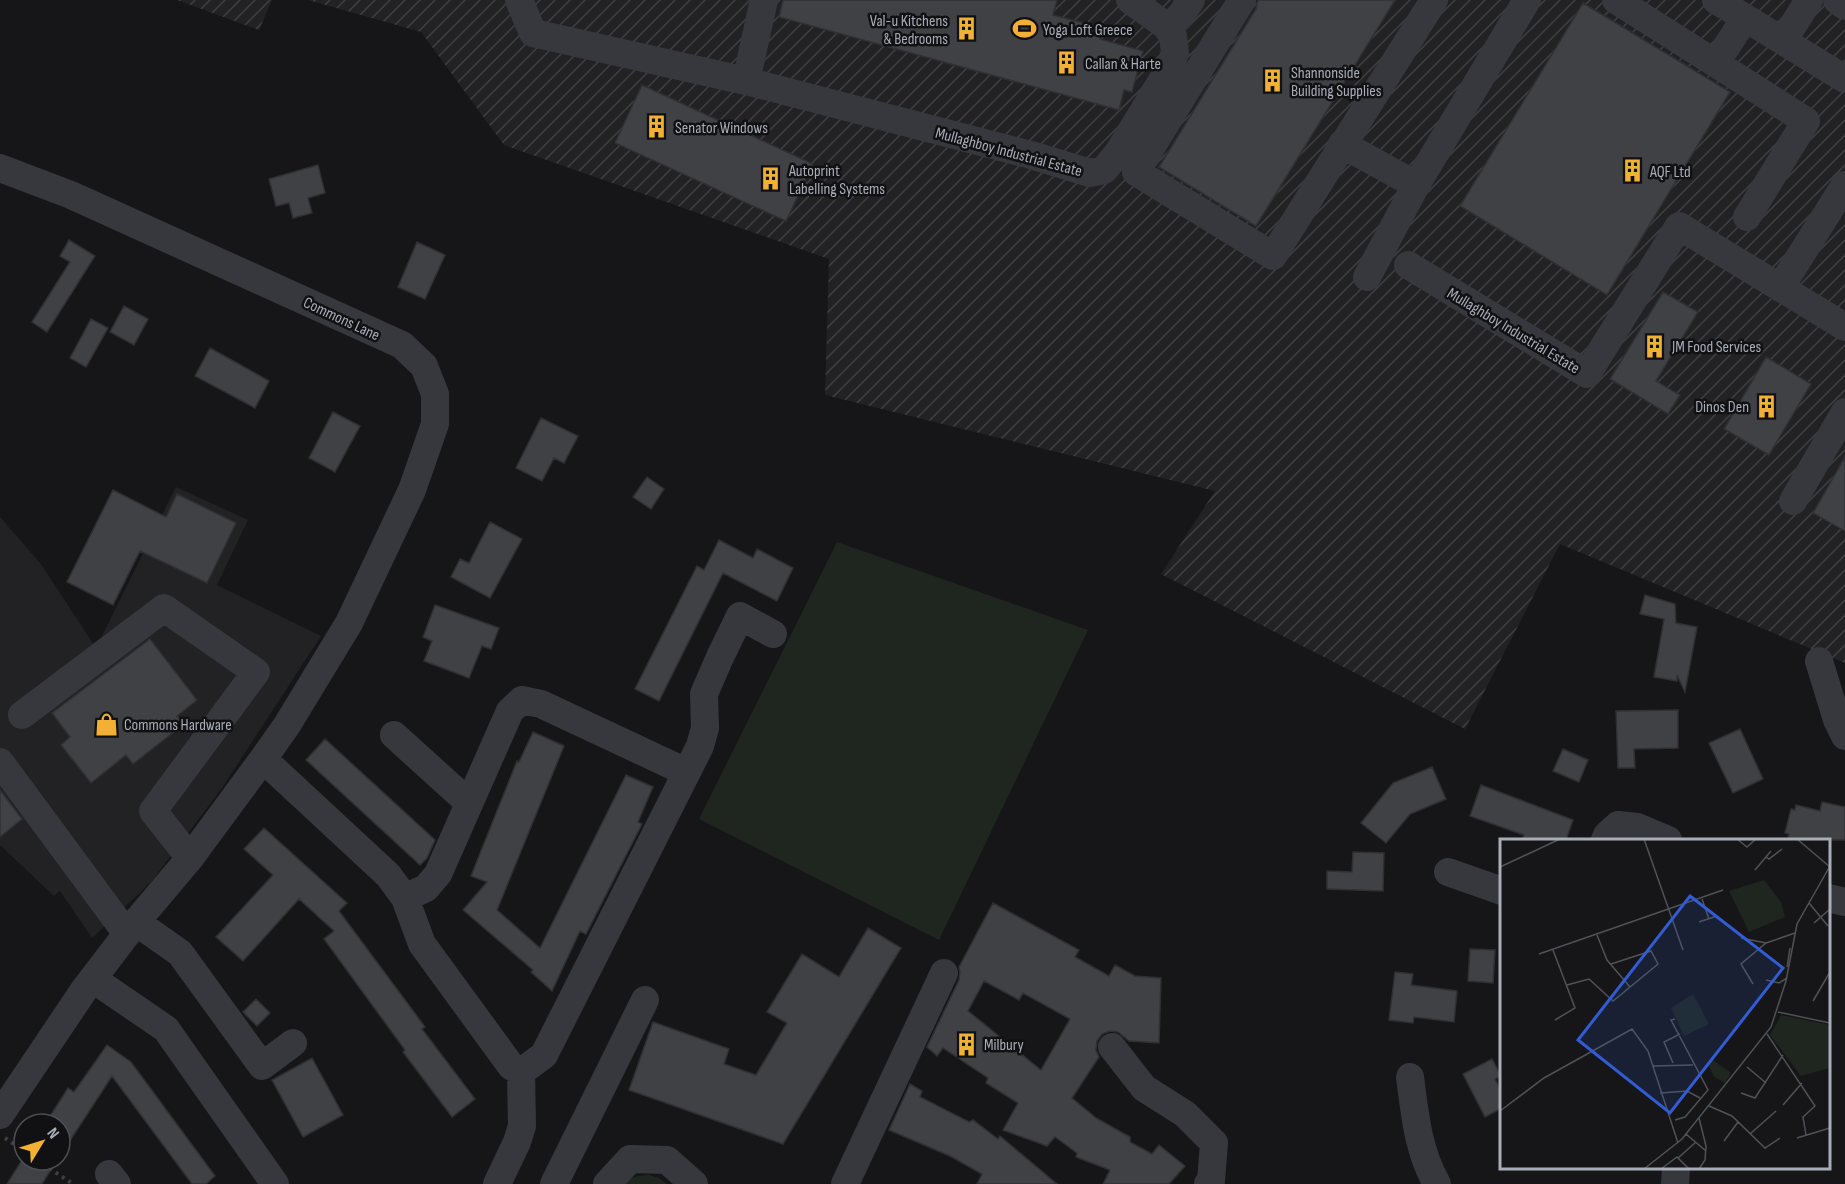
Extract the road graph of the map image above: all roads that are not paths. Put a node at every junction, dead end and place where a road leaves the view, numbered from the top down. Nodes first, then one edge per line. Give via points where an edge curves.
1 (519, 0) edge
2 (764, 0) edge
3 (1130, 0) edge
4 (1191, 0) edge
5 (1242, 0) edge
6 (1434, 0) edge
7 (1527, 0) edge
8 (1616, 0) edge
9 (1716, 0) edge
10 (1809, 0) edge
11 (1837, 0) edge
12 (1845, 6) edge
13 (1745, 18) junction
14 (1168, 28) junction
15 (1783, 41) junction
16 (1716, 63) junction
17 (1845, 79) edge
18 (746, 81) junction
19 (1341, 144) junction
20 (0, 168) edge
21 (1416, 185) junction
22 (1845, 185) edge
23 (1747, 217) dead end
24 (1407, 265) dead end
25 (1367, 277) dead end
26 (1780, 288) junction
27 (1845, 327) edge
28 (1845, 412) edge
29 (1793, 501) dead end
30 (773, 634) dead end
31 (1819, 661) dead end
32 (21, 716) dead end
33 (394, 735) dead end
34 (1845, 736) edge
35 (263, 759) junction
36 (0, 762) edge
37 (686, 772) junction
38 (469, 803) junction
39 (1605, 839) edge
40 (1666, 839) edge
41 (190, 858) junction
42 (1448, 872) dead end
43 (1500, 890) edge
44 (405, 898) junction
45 (1830, 898) edge
46 (1845, 902) edge
47 (132, 928) junction
48 (944, 973) dead end
49 (93, 979) junction
50 (645, 1000) dead end
51 (293, 1043) dead end
52 (1112, 1047) dead end
53 (521, 1072) junction
54 (1410, 1077) dead end
55 (0, 1115) edge
56 (1676, 1169) edge
57 (274, 1184) edge
58 (497, 1184) edge
59 (554, 1184) edge
60 (607, 1184) edge
61 (694, 1184) edge
62 (845, 1184) edge
63 (1208, 1184) edge
64 (1437, 1184) edge
65 (1674, 1184) edge

1 - 18 street, Mullaghboy Industrial Estate via 533,33
2 - 18 street
3 - 14 street
4 - 14 street
5 - 19 street via 1136,172 1273,256
6 - 19 street
7 - 21 street
8 - 16 street
9 - 13 street
10 - 15 street
11 - 12 street
13 - 15 street
13 - 16 street
14 - 18 street, Mullaghboy Industrial Estate via 1175,53 1169,69 1118,153 1104,170 1090,172
15 - 17 street
16 - 23 street via 1806,121
19 - 21 street
20 - 35 street, Commons Lane via 71,195 402,345 424,366 435,394 435,424 412,490 349,623
21 - 25 street
22 - 26 street
24 - 26 street, Mullaghboy Industrial Estate via 1587,374 1679,226
26 - 27 street, Mullaghboy Industrial Estate
28 - 29 street
30 - 37 street via 740,616 704,694 705,728
31 - 34 street
32 - 41 street via 164,608 256,672 153,812
33 - 38 street
35 - 41 street, Commons Lane
35 - 44 street via 388,875
36 - 47 street
37 - 38 street via 541,704 522,700 510,711
37 - 53 street via 544,1055
38 - 44 street via 438,874 426,888
39 - 40 street via 1618,825 1637,827
41 - 47 street, Commons Lane
42 - 43 street
44 - 53 street via 422,944 511,1066
45 - 46 street
47 - 49 street, Commons Lane
47 - 51 street via 180,953 262,1066
48 - 62 street
49 - 55 street, Commons Lane
49 - 57 street via 166,1029
50 - 59 street
52 - 63 street via 1144,1088 1185,1114 1214,1143
53 - 58 street via 522,1126
54 - 64 street via 1416,1126 1426,1165
56 - 65 street
60 - 61 street via 630,1159 667,1160

